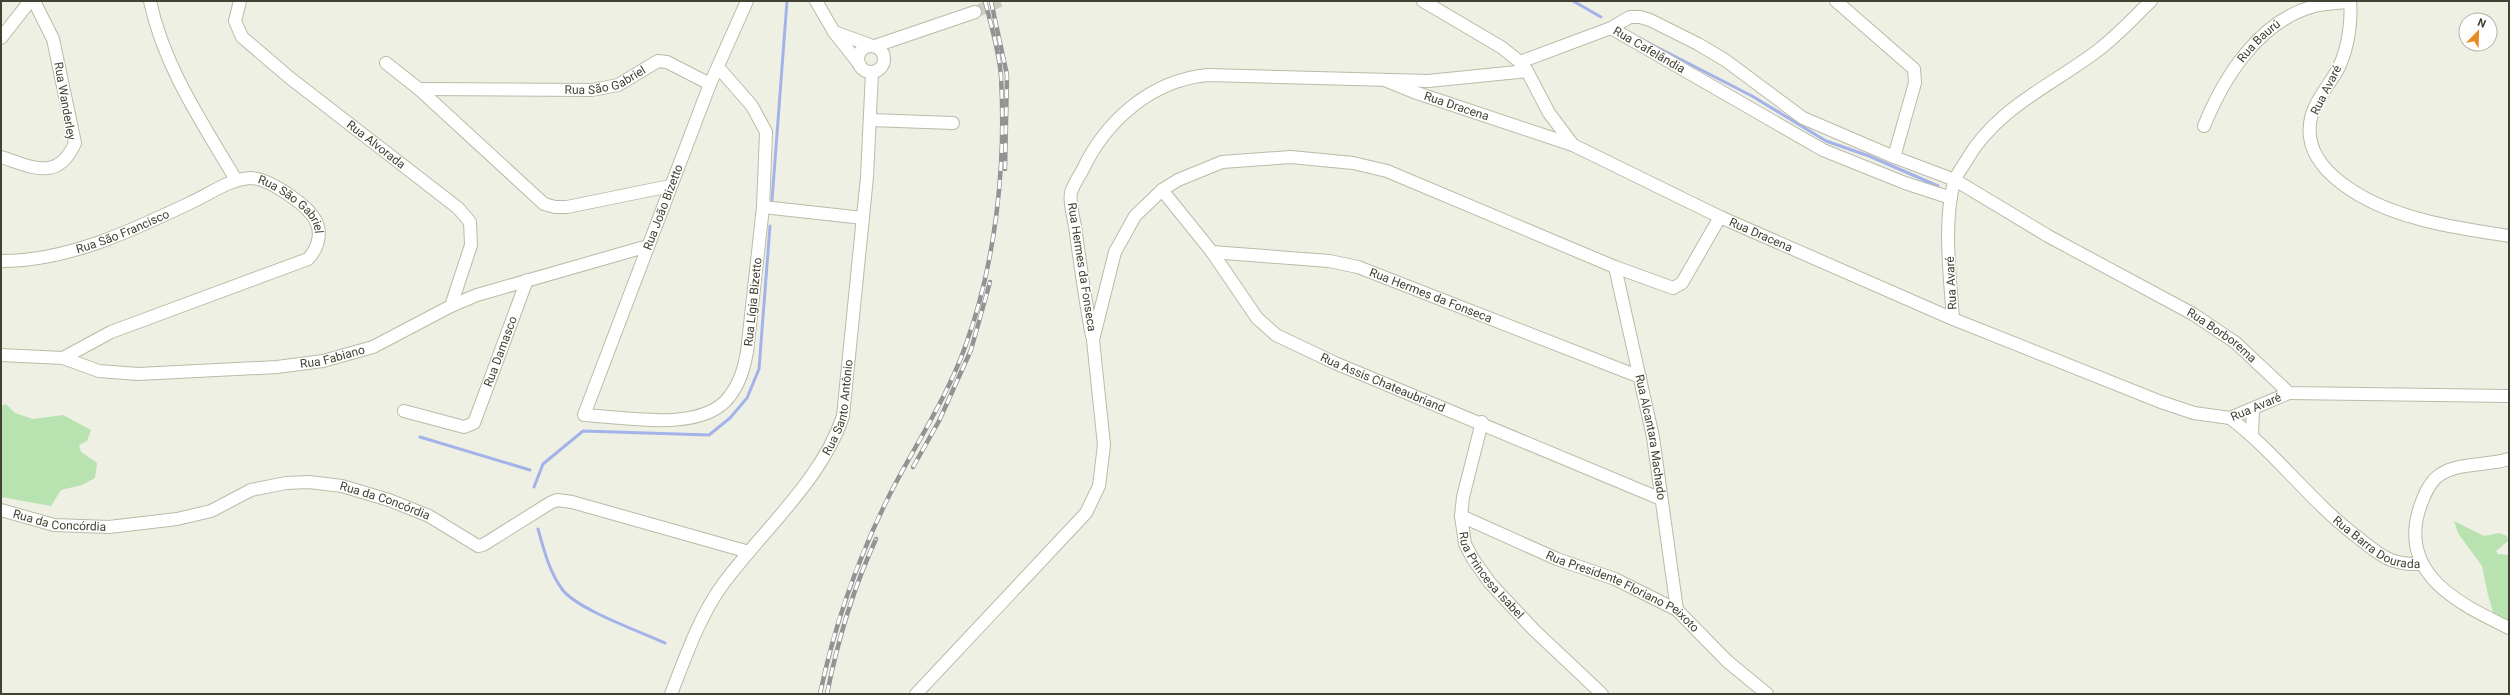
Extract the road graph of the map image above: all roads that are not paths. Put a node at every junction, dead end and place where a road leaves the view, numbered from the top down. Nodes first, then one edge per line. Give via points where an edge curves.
1 (30, 1) edge
2 (34, 1) edge
3 (150, 1) edge
4 (240, 1) edge
5 (747, 1) edge
6 (816, 1) edge
7 (1423, 1) edge
8 (1836, 1) edge
9 (2151, 1) edge
10 (2350, 2) edge
11 (975, 12) tunnel mouth
12 (1611, 28) junction
13 (834, 32) junction
14 (910, 34) junction
15 (1, 38) edge
16 (872, 46) junction
17 (884, 54) junction
18 (386, 63) dead end
19 (860, 65) junction
20 (718, 67) junction
21 (1524, 67) junction
22 (872, 72) junction
23 (1387, 81) junction
24 (710, 84) junction
25 (419, 89) junction
26 (870, 120) junction
27 (953, 123) dead end
28 (2204, 126) dead end
29 (1573, 145) junction
30 (1, 157) edge
31 (1894, 157) junction
32 (236, 180) junction
33 (1955, 180) junction
34 (670, 186) junction
35 (1162, 190) junction
36 (1951, 198) junction
37 (763, 207) junction
38 (1720, 217) junction
39 (863, 218) junction
40 (2509, 236) edge
41 (648, 246) junction
42 (1212, 252) junction
43 (1, 261) edge
44 (1615, 267) junction
45 (527, 280) junction
46 (451, 306) junction
47 (1952, 319) junction
48 (1093, 340) junction
49 (1, 355) edge
50 (63, 358) junction
51 (1640, 377) junction
52 (2289, 393) junction
53 (2509, 396) edge
54 (2253, 410) junction
55 (404, 411) dead end
56 (584, 415) joint
57 (2230, 418) junction
58 (1482, 422) junction
59 (2252, 435) junction
60 (2509, 459) edge
61 (1661, 499) junction
62 (1, 510) edge
63 (1461, 516) junction
64 (749, 552) junction
65 (2421, 564) junction
66 (1677, 610) junction
67 (2509, 628) edge
68 (671, 694) edge
69 (916, 694) edge
70 (1602, 694) edge
71 (1767, 694) edge

1 - 15 street
2 - 30 street, Rua Wanderley via 53,40 75,143 62,163 49,168 35,168
3 - 32 street, Rua São Gabriel via 159,36 173,70
4 - 46 street, Rua Alvorada via 235,21 242,37 290,78 458,208 470,222 471,245
5 - 20 street, Rua João Bizetto
6 - 13 street
7 - 21 street via 1501,47
8 - 31 street via 1914,69 1915,83
9 - 33 street, Rua Avaré via 2096,52 2015,105 1977,144
10 - 28 street, Rua Baurú via 2312,6 2274,27 2240,59 2222,86
10 - 40 street, Rua Avaré via 2347,37 2339,67 2312,115 2309,139 2320,164 2353,190 2416,218
11 - 14 street
12 - 21 street
12 - 31 street, Rua Cafelândia via 1630,17 1640,16 1650,20 1725,60 1803,118
12 - 36 street, Rua Cafelândia via 1823,150 1905,183
13 - 16 street
13 - 19 street
14 - 16 street
14 - 17 street
16 - 17 street
16 - 19 street via 859,52
17 - 22 street via 884,64
18 - 25 street
19 - 22 street
20 - 24 street, Rua João Bizetto
20 - 37 street, Rua Lígia Bizetto via 752,106 766,132
21 - 23 street via 1476,78
21 - 29 street, Rua Dracena via 1549,113
22 - 26 street, Rua Santo Antônio
23 - 29 street, Rua Dracena
23 - 48 street, Rua Hermes da Fonseca via 1208,74 1187,77 1168,84 1137,103 1104,133 1093,148 1071,194
24 - 25 street, Rua São Gabriel via 663,61 654,63 618,85 599,89
24 - 34 street, Rua João Bizetto
25 - 34 street via 544,204 567,207
26 - 27 street
26 - 39 street, Rua Santo Antônio
29 - 38 street, Rua Dracena
31 - 33 street, Rua Cafelândia
32 - 43 street, Rua São Francisco via 191,203 104,241 42,258
32 - 50 street, Rua São Gabriel via 252,178 266,181 310,212 319,229 316,247 308,259 111,332
33 - 36 street, Rua Avaré
33 - 52 street, Rua Borborema via 2048,236 2199,317 2236,343
34 - 41 street, Rua João Bizetto
35 - 42 street, Rua Assis Chateaubriand
35 - 44 street via 1190,174 1222,162 1291,157 1353,163 1387,171
35 - 48 street via 1134,216 1122,236 1115,252
36 - 47 street, Rua Avaré via 1949,255
37 - 39 street
37 - 56 street, Rua Lígia Bizetto via 747,352 743,371 729,398 715,410 697,417 676,420
38 - 44 street via 1682,283 1676,287 1667,287
38 - 47 street, Rua Dracena
39 - 64 street, Rua Santo Antônio via 843,416 838,434 816,469
41 - 45 street, Rua Fabiano
41 - 56 street, Rua João Bizetto
42 - 51 street, Rua Hermes da Fonseca via 1328,261 1358,267
42 - 58 street, Rua Assis Chateaubriand via 1257,318 1276,335 1335,363
44 - 51 street, Rua Alcantara Machado
45 - 46 street, Rua Fabiano
45 - 55 street, Rua Damasco via 474,423 464,427
46 - 50 street, Rua Fabiano via 373,347 323,361 276,367 138,374 100,371
47 - 57 street, Rua Avaré via 2160,402 2194,413
48 - 69 street, Rua Hermes da Fonseca via 1104,445 1102,474 1091,504 1017,589
49 - 50 street, Rua Fabiano
51 - 61 street, Rua Alcantara Machado via 1653,437
52 - 53 street
52 - 54 street, Rua Avaré
54 - 57 street, Rua Avaré
54 - 59 street
57 - 59 street, Rua Barra Dourada
58 - 61 street, Rua Assis Chateaubriand
58 - 63 street, Rua Princesa Isabel via 1463,497
59 - 65 street, Rua Barra Dourada via 2308,494 2340,524 2376,552 2400,563
60 - 65 street, Rua Barra Dourada via 2457,468 2435,478 2427,490 2418,514 2417,548
61 - 66 street, Rua Alcantara Machado
62 - 64 street, Rua da Concórdia via 54,525 109,528 177,519 210,511 252,490 286,483 309,482 342,486 389,500 429,516 478,546 557,500
63 - 66 street, Rua Presidente Floriano Peixoto via 1557,559 1616,579
63 - 70 street, Rua Princesa Isabel via 1465,544 1472,559 1490,584 1540,636
64 - 68 street, Rua Santo Antônio via 710,603
65 - 67 street via 2444,591 2461,604
66 - 71 street, Rua Presidente Floriano Peixoto via 1727,661

